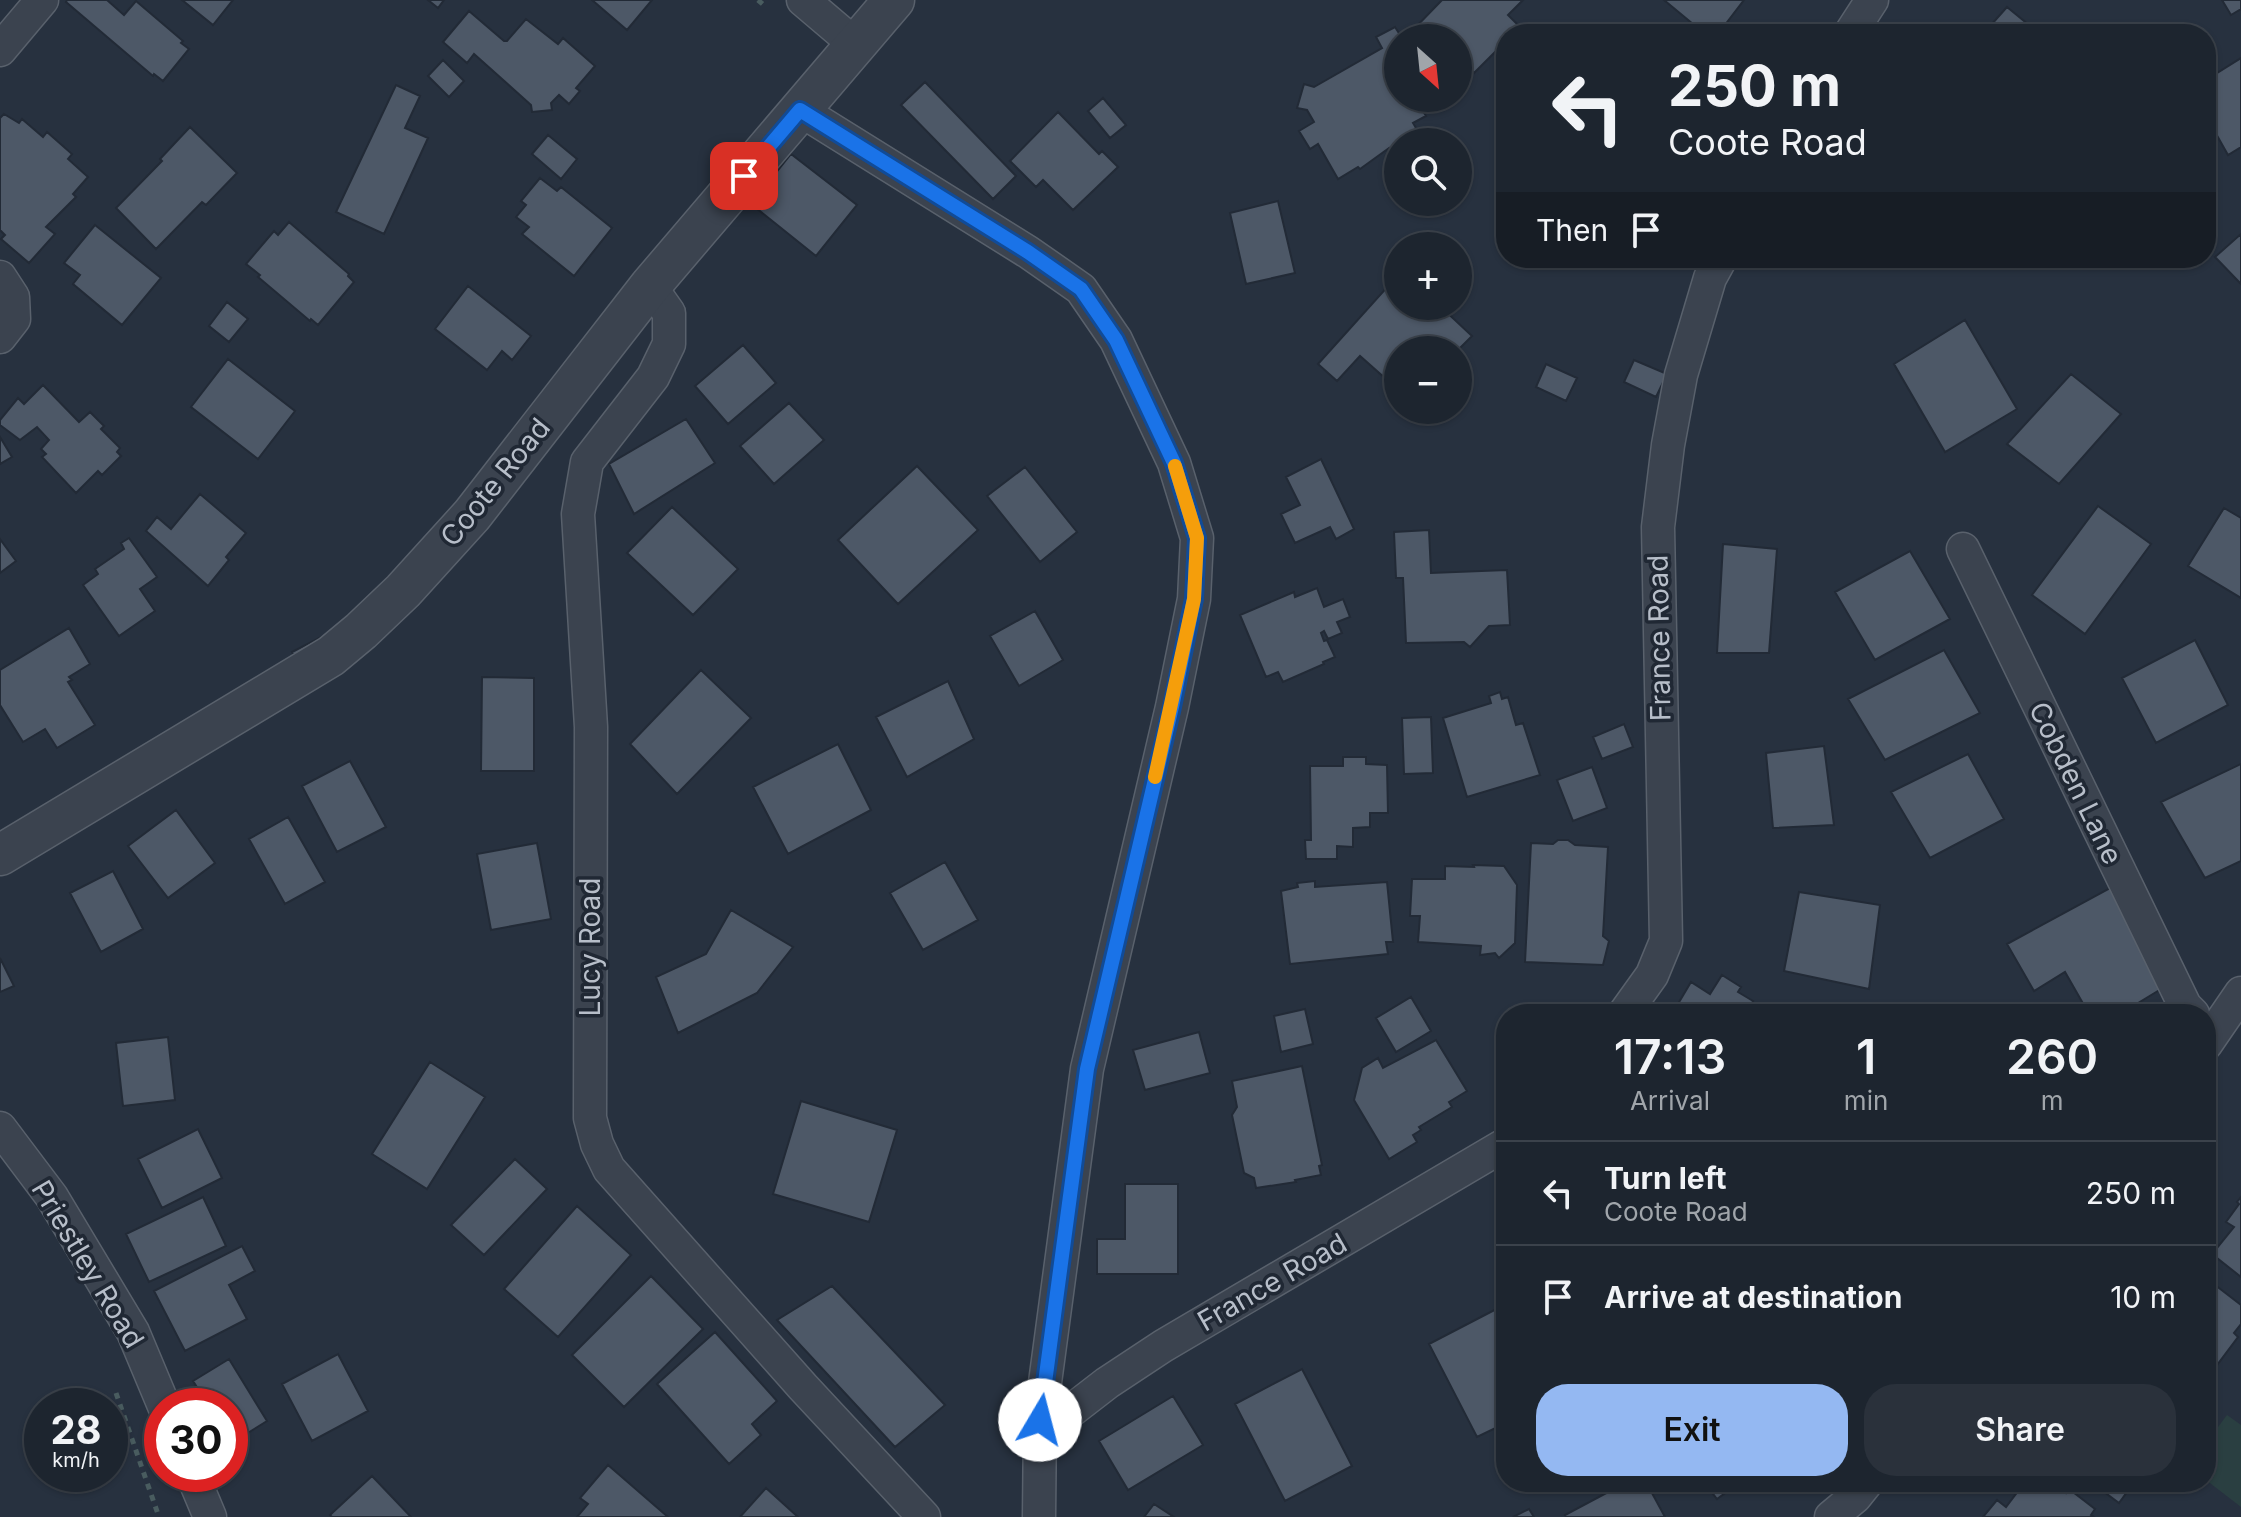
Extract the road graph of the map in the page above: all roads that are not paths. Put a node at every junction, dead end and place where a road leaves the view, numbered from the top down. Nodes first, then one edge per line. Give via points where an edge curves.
1 (42, 0) edge
2 (803, 0) edge
3 (894, 0) edge
4 (1872, 0) edge
5 (1856, 24) edge
6 (856, 45) junction
7 (0, 50) edge
8 (800, 110) junction
9 (1716, 268) edge
10 (0, 277) edge
11 (650, 286) junction
12 (0, 337) edge
13 (1963, 549) dead end
14 (0, 855) edge
15 (2241, 993) edge
16 (1631, 1004) edge
17 (2184, 1004) edge
18 (2216, 1019) edge
19 (0, 1128) edge
20 (1496, 1150) edge
21 (156, 1388) edge
22 (1040, 1420) junction
23 (200, 1492) edge
24 (1859, 1492) edge
25 (210, 1517) edge
26 (924, 1517) edge
27 (1039, 1517) edge
28 (1831, 1517) edge

1 - 7 street
2 - 6 street
3 - 6 street, Coote Road
4 - 5 street
6 - 8 street, Coote Road
8 - 11 street, Coote Road
8 - 22 street via 1081,289 1116,340 1174,463 1197,538 1194,599 1175,691 1087,1069
9 - 16 street, France Road via 1681,375 1658,527 1666,941 1652,975
10 - 12 street via 13,297 14,319
11 - 14 street, Coote Road via 472,515 361,631 331,656
11 - 26 street, Lucy Road via 669,313 669,344 653,377 587,462 578,514 591,727 590,1118 609,1169
13 - 17 street, Cobden Lane
15 - 18 street
19 - 21 street, Priestley Road via 52,1197 133,1332
20 - 22 street, France Road via 1163,1346 1063,1417
22 - 27 street
23 - 25 street
24 - 28 street

